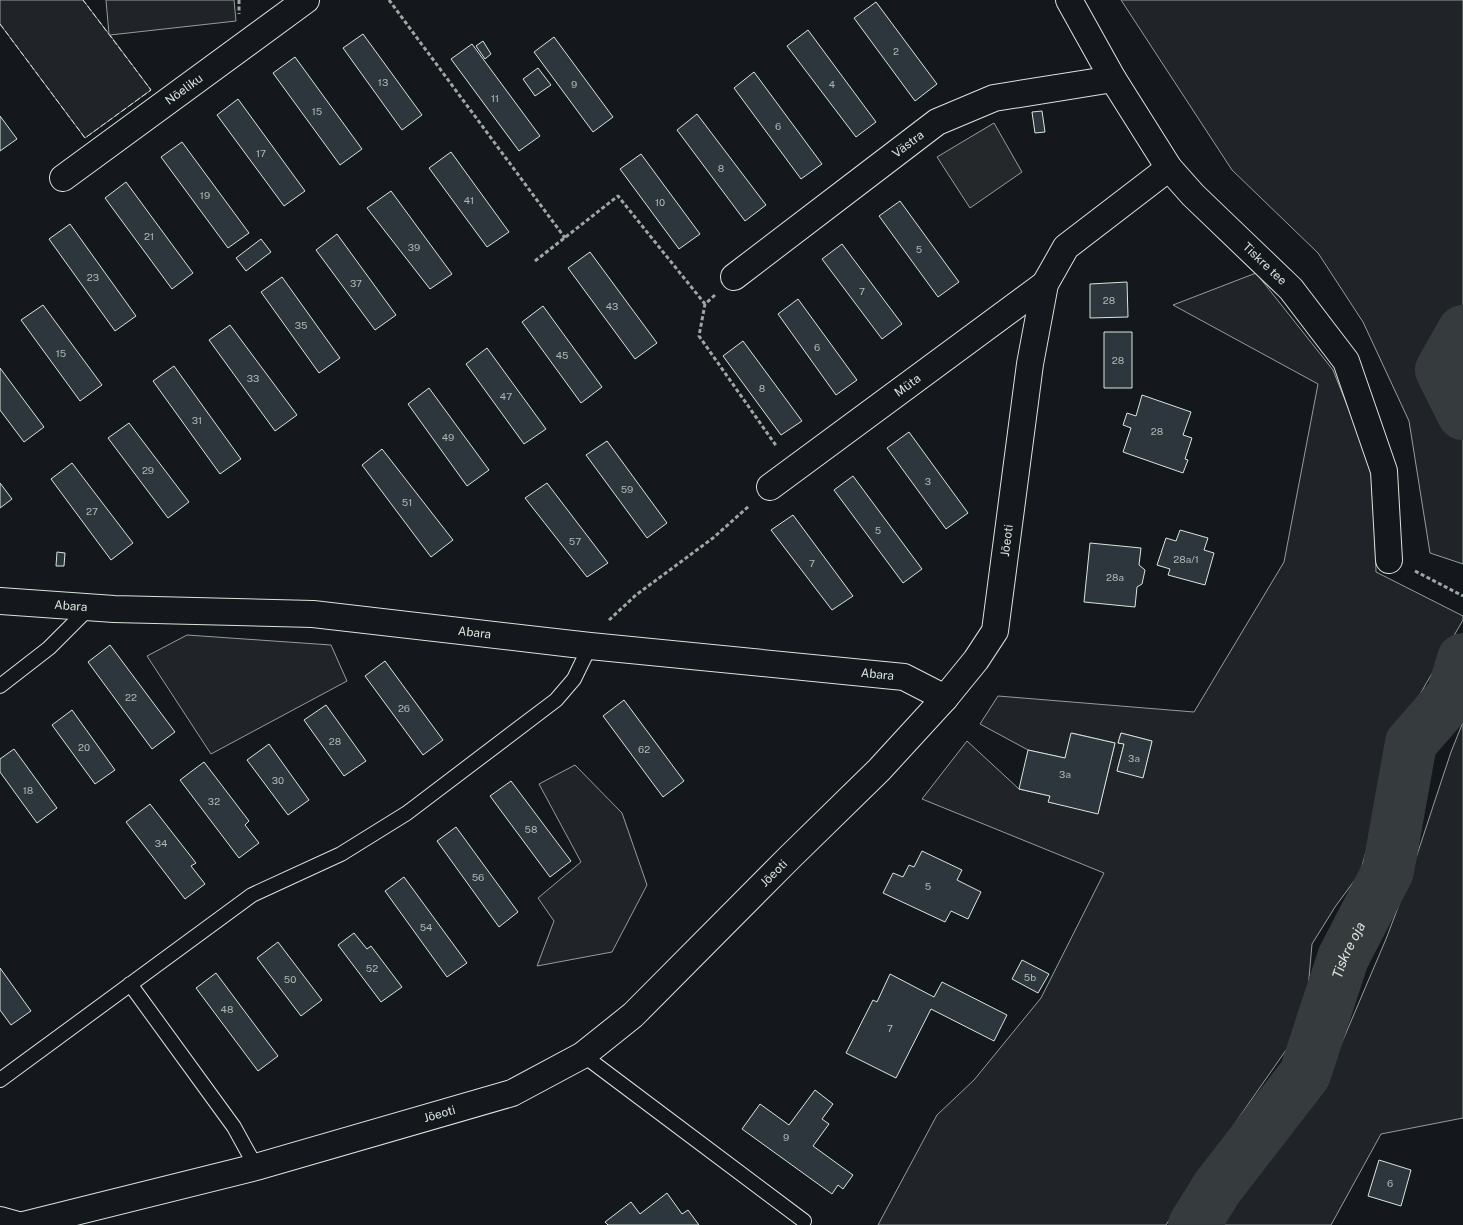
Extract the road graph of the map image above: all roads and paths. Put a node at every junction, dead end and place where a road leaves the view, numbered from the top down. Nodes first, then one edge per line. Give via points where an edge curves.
1 (306, 0) edge
2 (390, 0) edge
3 (1068, 0) edge
4 (1113, 79) junction
5 (1169, 168) junction
6 (63, 178) dead end
7 (565, 238) junction
8 (535, 261) dead end
9 (734, 277) joint
10 (1045, 284) junction
11 (705, 304) junction
12 (793, 470) junction
13 (770, 487) joint
14 (1389, 560) joint
15 (1462, 596) edge
16 (0, 601) edge
17 (90, 607) junction
18 (607, 621) dead end
19 (590, 646) junction
20 (0, 686) edge
21 (945, 698) junction
22 (130, 984) junction
23 (583, 1056) junction
24 (0, 1080) edge
25 (256, 1168) junction
26 (0, 1220) edge
27 (804, 1221) dead end
28 (18, 1225) edge
29 (23, 1225) edge

1 - 6 street, Nõeliku
2 - 7 path
3 - 4 street, Tiskre tee
4 - 5 street, Tiskre tee
4 - 9 street, Västra via 994,98 937,122
5 - 10 street, Jõeoti via 1066,247
5 - 14 street, Tiskre tee via 1291,289 1346,361 1384,471
7 - 8 path
7 - 11 path via 618,196
9 - 11 path
10 - 12 street, Müta
10 - 21 street, Jõeoti via 1030,364 995,631
11 - 12 path via 699,336
12 - 13 street, Müta
13 - 18 path via 713,538 636,595
14 - 15 path
16 - 17 street, Abara
17 - 19 street, Abara via 313,614
17 - 20 lane via 49,648
19 - 21 street, Abara via 904,676
19 - 22 lane via 574,679 556,700 407,813 341,854 252,895
21 - 23 street, Jõeoti via 879,770 640,1009
22 - 24 lane
22 - 25 lane via 234,1127
23 - 25 street, Jõeoti via 512,1093
23 - 27 lane
25 - 29 street, Jõeoti
26 - 28 street

